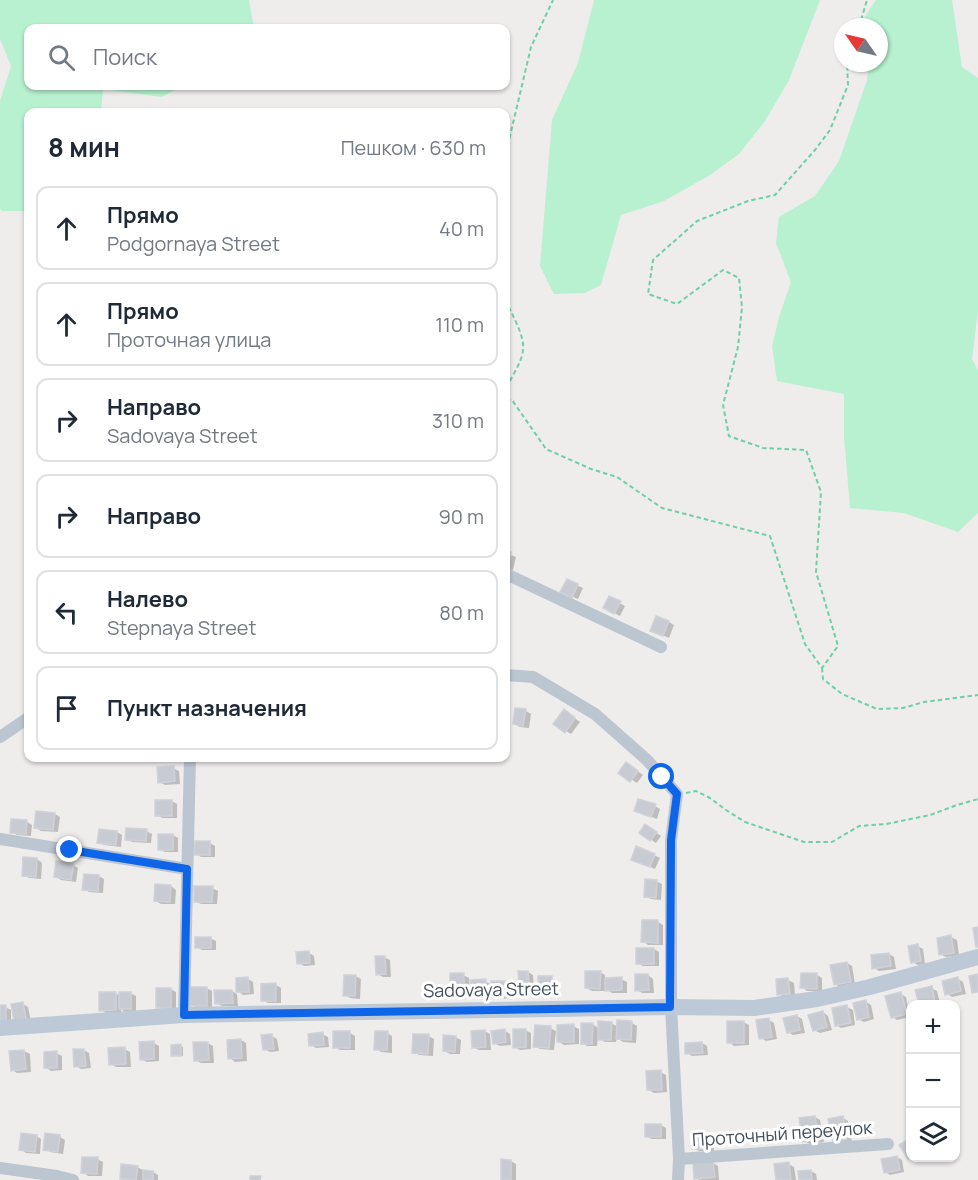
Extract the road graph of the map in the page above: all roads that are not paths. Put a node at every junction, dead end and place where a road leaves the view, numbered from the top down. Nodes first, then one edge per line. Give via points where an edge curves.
1 (510, 576) edge
2 (661, 647) dead end
3 (510, 675) edge
4 (24, 721) edge
5 (0, 736) edge
6 (190, 762) edge
7 (0, 839) edge
8 (187, 869) junction
9 (978, 957) edge
10 (670, 1007) junction
11 (184, 1015) junction
12 (0, 1028) edge
13 (888, 1144) dead end
14 (679, 1160) junction
15 (0, 1167) edge
16 (73, 1180) edge
17 (678, 1180) edge

1 - 2 street
3 - 10 street via 533,677 595,714 647,760 677,794 671,840
4 - 5 street
6 - 8 street
7 - 8 street
8 - 11 street
9 - 10 street, Sadovaya Street via 817,999 754,1008
10 - 11 street, Sadovaya Street
10 - 14 street
11 - 12 street, Sadovaya Street
13 - 14 street, Проточный переулок
14 - 17 street
15 - 16 street

